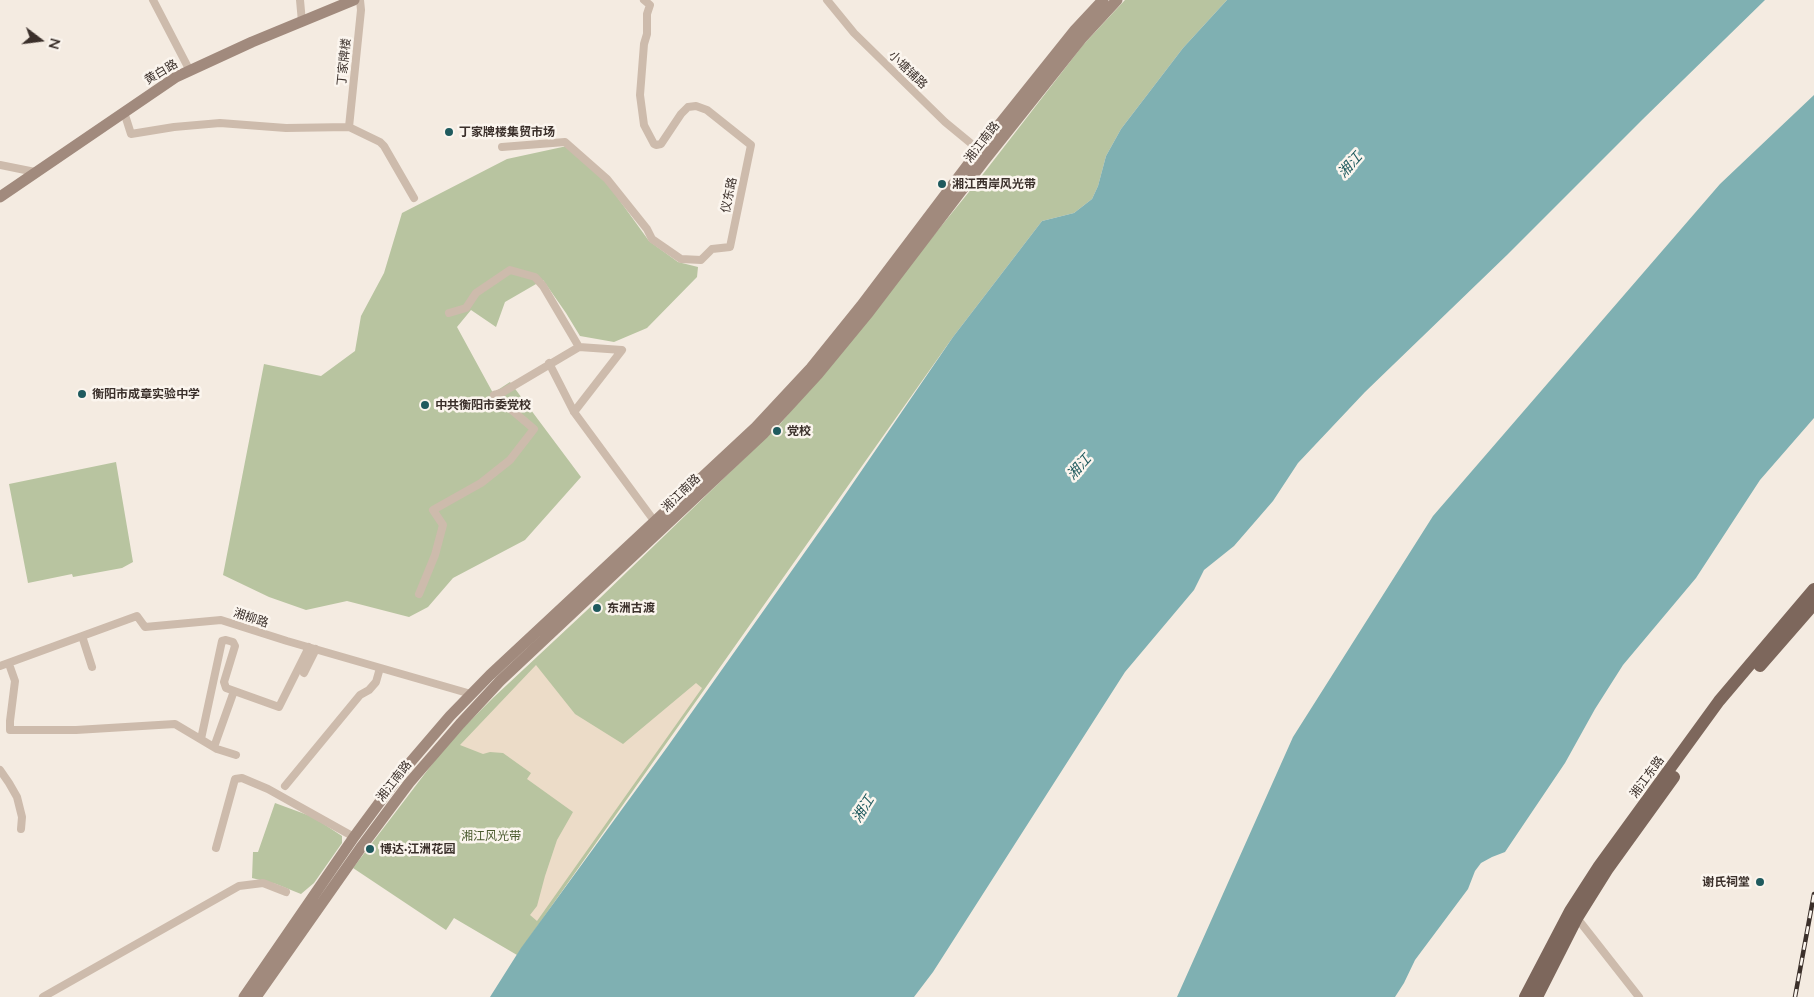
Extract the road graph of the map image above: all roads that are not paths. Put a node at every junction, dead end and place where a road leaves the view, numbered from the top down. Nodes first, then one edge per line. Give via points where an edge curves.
1 (152, 0) edge
2 (300, 0) edge
3 (354, 0) edge
4 (360, 0) edge
5 (644, 0) edge
6 (827, 0) edge
7 (1103, 0) edge
8 (1117, 0) edge
9 (302, 22) junction
10 (190, 70) junction
11 (124, 112) junction
12 (349, 127) junction
13 (502, 147) dead end
14 (979, 150) junction
15 (0, 165) edge
16 (35, 172) junction
17 (0, 197) edge
18 (414, 198) dead end
19 (449, 313) dead end
20 (579, 347) junction
21 (549, 363) junction
22 (574, 412) junction
23 (655, 522) junction
24 (1814, 589) edge
25 (419, 594) dead end
26 (1814, 604) edge
27 (82, 636) junction
28 (313, 648) junction
29 (9, 664) junction
30 (0, 666) edge
31 (92, 667) dead end
32 (380, 668) junction
33 (234, 691) junction
34 (471, 694) junction
35 (201, 739) junction
36 (214, 746) junction
37 (236, 755) dead end
38 (0, 770) edge
39 (285, 786) dead end
40 (21, 828) dead end
41 (354, 838) junction
42 (216, 848) dead end
43 (286, 892) dead end
44 (1577, 918) junction
45 (43, 997) edge
46 (244, 997) edge
47 (256, 997) edge
48 (1525, 997) edge
49 (1537, 997) edge
50 (1639, 997) edge

1 - 10 street
2 - 9 street
3 - 9 main road, 黄白路
4 - 12 street, 丁家牌楼
5 - 13 street, 仪东路 via 650,5 640,95 644,125 654,144 661,144 681,114 688,107 696,106 707,110 751,145 730,247 712,249 701,260 681,259 652,239 607,180 565,142
6 - 14 street, 小塘铺路 via 854,33 945,122
7 - 14 main road, 湘江南路
8 - 47 main road, 湘江南路 via 1075,46 818,374 763,434 500,681 409,783
9 - 10 main road, 黄白路
10 - 11 main road, 黄白路
11 - 12 street via 131,134 220,123 286,128
11 - 16 main road, 黄白路
12 - 18 street via 384,146
14 - 23 main road, 湘江南路 via 811,368 756,427
15 - 16 street
16 - 17 main road, 黄白路
19 - 20 street via 466,308 476,293 510,270 535,277
20 - 21 street
20 - 22 street via 622,350
21 - 22 street
21 - 25 street via 494,395 534,429 510,460 481,483 433,510 443,525
22 - 23 street
23 - 34 main road, 湘江南路
24 - 48 main road, 湘江东路 via 1719,701 1598,866 1570,911
26 - 44 main road, 湘江东路 via 1726,704 1607,870
27 - 28 street, 湘柳路 via 137,616 145,627 221,620
27 - 29 street, 湘柳路
27 - 31 street
28 - 32 street, 湘柳路
28 - 33 street via 279,707
29 - 30 street, 湘柳路
29 - 35 street via 15,681 10,730 76,730 158,723 175,724
32 - 34 street, 湘柳路
32 - 39 street via 376,682 360,695
33 - 35 street via 226,688 224,682 235,643 224,640
33 - 36 street
34 - 41 main road, 湘江南路 via 402,772
35 - 36 street
36 - 37 street
38 - 40 street via 16,797 22,817
41 - 42 street via 268,789 242,778 235,779
41 - 46 main road, 湘江南路
43 - 45 street via 263,883 239,886
44 - 49 main road, 湘江东路
44 - 50 street

